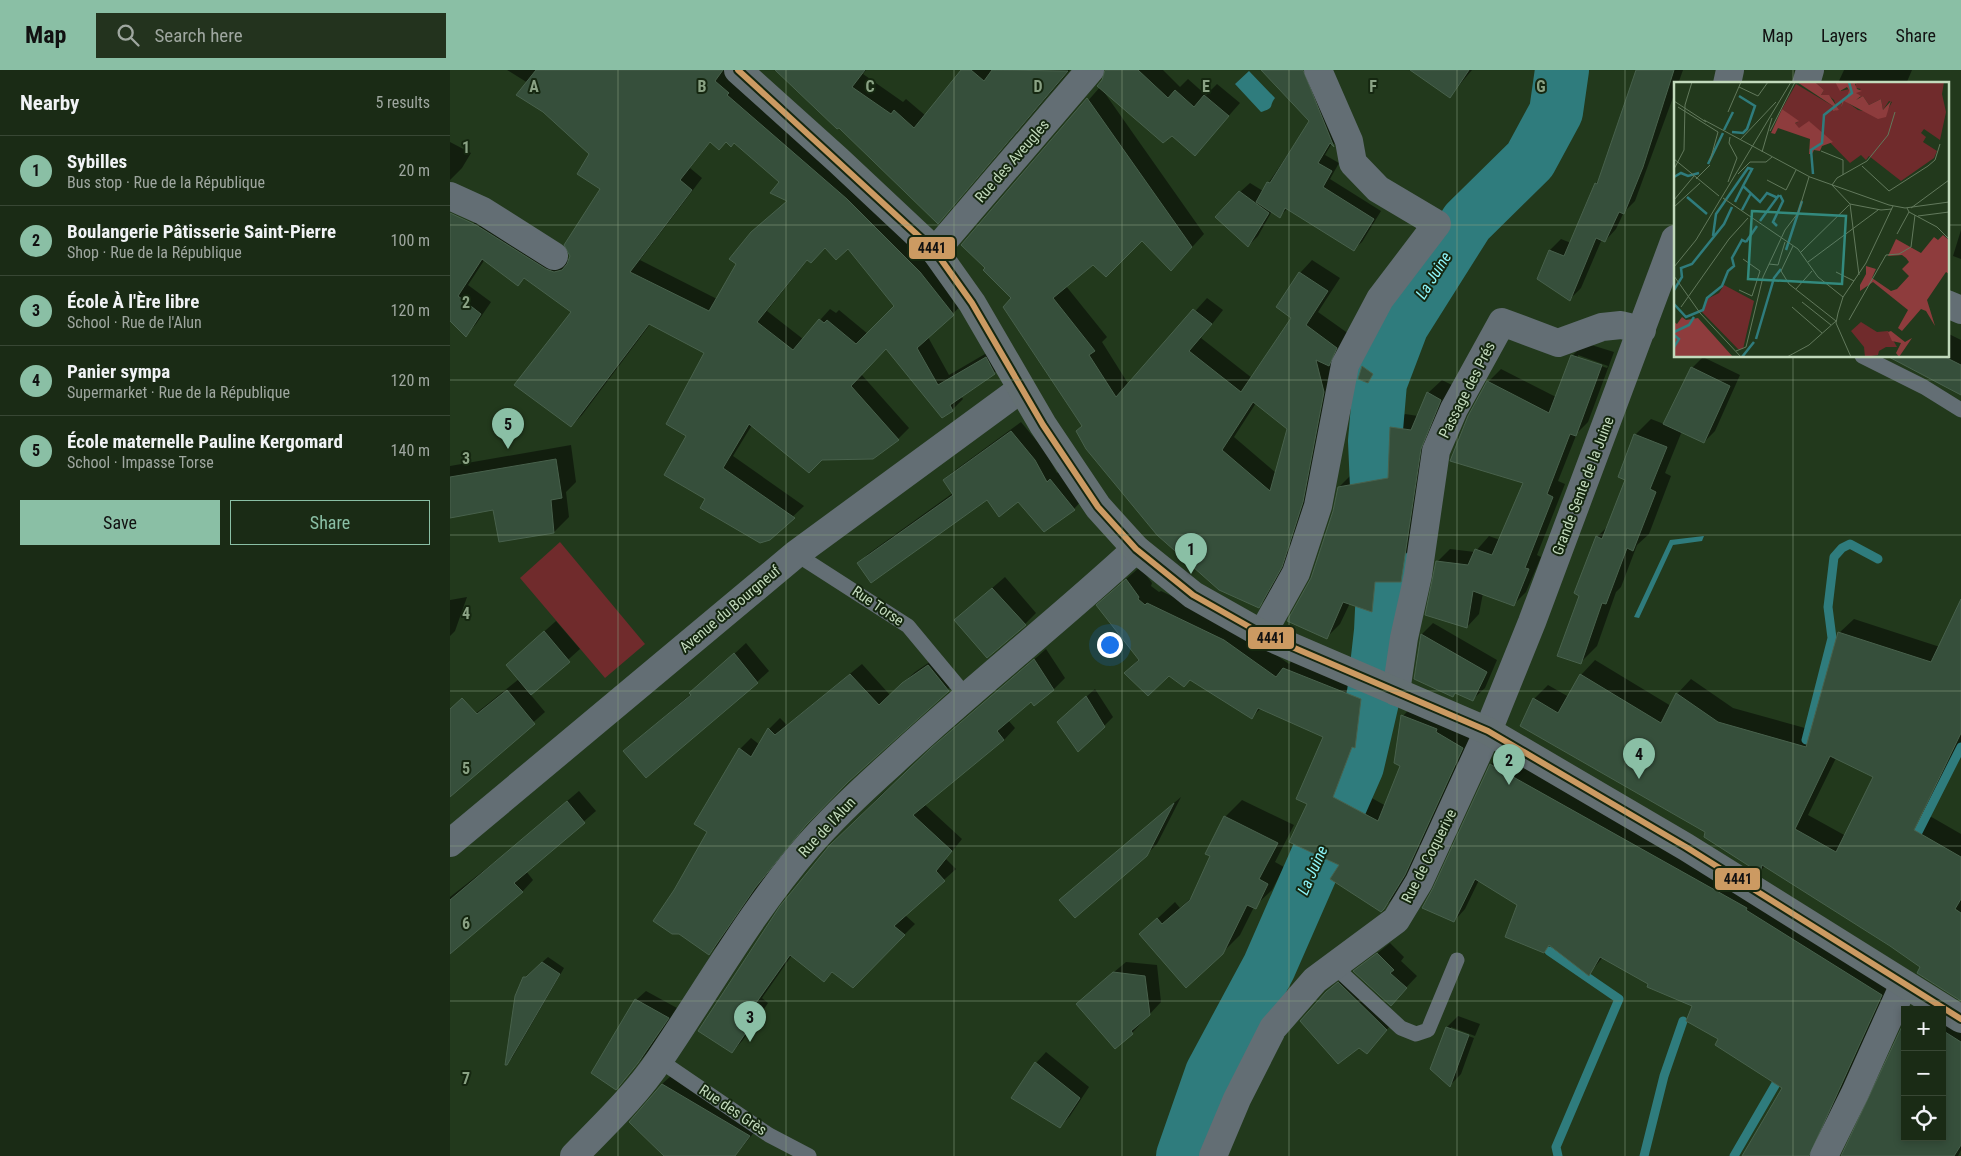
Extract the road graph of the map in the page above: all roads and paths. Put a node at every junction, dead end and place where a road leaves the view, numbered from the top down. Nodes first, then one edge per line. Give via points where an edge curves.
1 (738, 70) edge
2 (1090, 70) edge
3 (1318, 70) edge
4 (450, 196) edge
5 (1673, 248) edge
6 (934, 251) junction
7 (554, 256) dead end
8 (1948, 304) edge
9 (1961, 310) edge
10 (1642, 330) junction
11 (1866, 358) edge
12 (1021, 389) junction
13 (1961, 410) edge
14 (1136, 549) junction
15 (796, 554) junction
16 (1262, 634) junction
17 (1396, 692) junction
18 (967, 696) junction
19 (1488, 731) junction
20 (450, 842) edge
21 (1457, 960) dead end
22 (1333, 965) junction
23 (1904, 984) junction
24 (1961, 1019) edge
25 (659, 1060) junction
26 (574, 1156) edge
27 (809, 1156) edge
28 (1214, 1156) edge
29 (1824, 1156) edge

1 - 6 street
2 - 6 street, Rue des Aveugles
3 - 16 street via 1350,141 1353,163 1378,189 1437,224 1380,299 1345,366 1318,506 1296,573
4 - 7 street via 483,211
5 - 10 street, Grande Sente de la Juine
6 - 12 street via 972,303
8 - 9 street
10 - 17 street, Passage des Prés via 1621,325 1602,327 1558,343 1502,322 1454,409 1436,451 1418,575
10 - 19 street, Grande Sente de la Juine
11 - 13 lane
12 - 14 street via 1098,507
12 - 15 street, Avenue du Bourgneuf
14 - 16 street via 1193,595
14 - 18 street, Rue de l'Alun
15 - 18 lane, Rue Torse via 908,626
15 - 20 street, Avenue du Bourgneuf
16 - 17 street
17 - 19 street
18 - 25 street, Rue de l'Alun via 859,793 775,885
19 - 22 street, Rue de Coquerive via 1419,882 1396,920
19 - 23 street via 1686,847
21 - 22 lane via 1428,1030 1416,1034 1401,1028
22 - 28 street, Rue de Coquerive via 1315,980 1273,1028 1237,1099
23 - 24 street
23 - 29 street
25 - 26 street, Rue de l'Alun via 618,1111
25 - 27 lane, Rue des Grès via 769,1135

